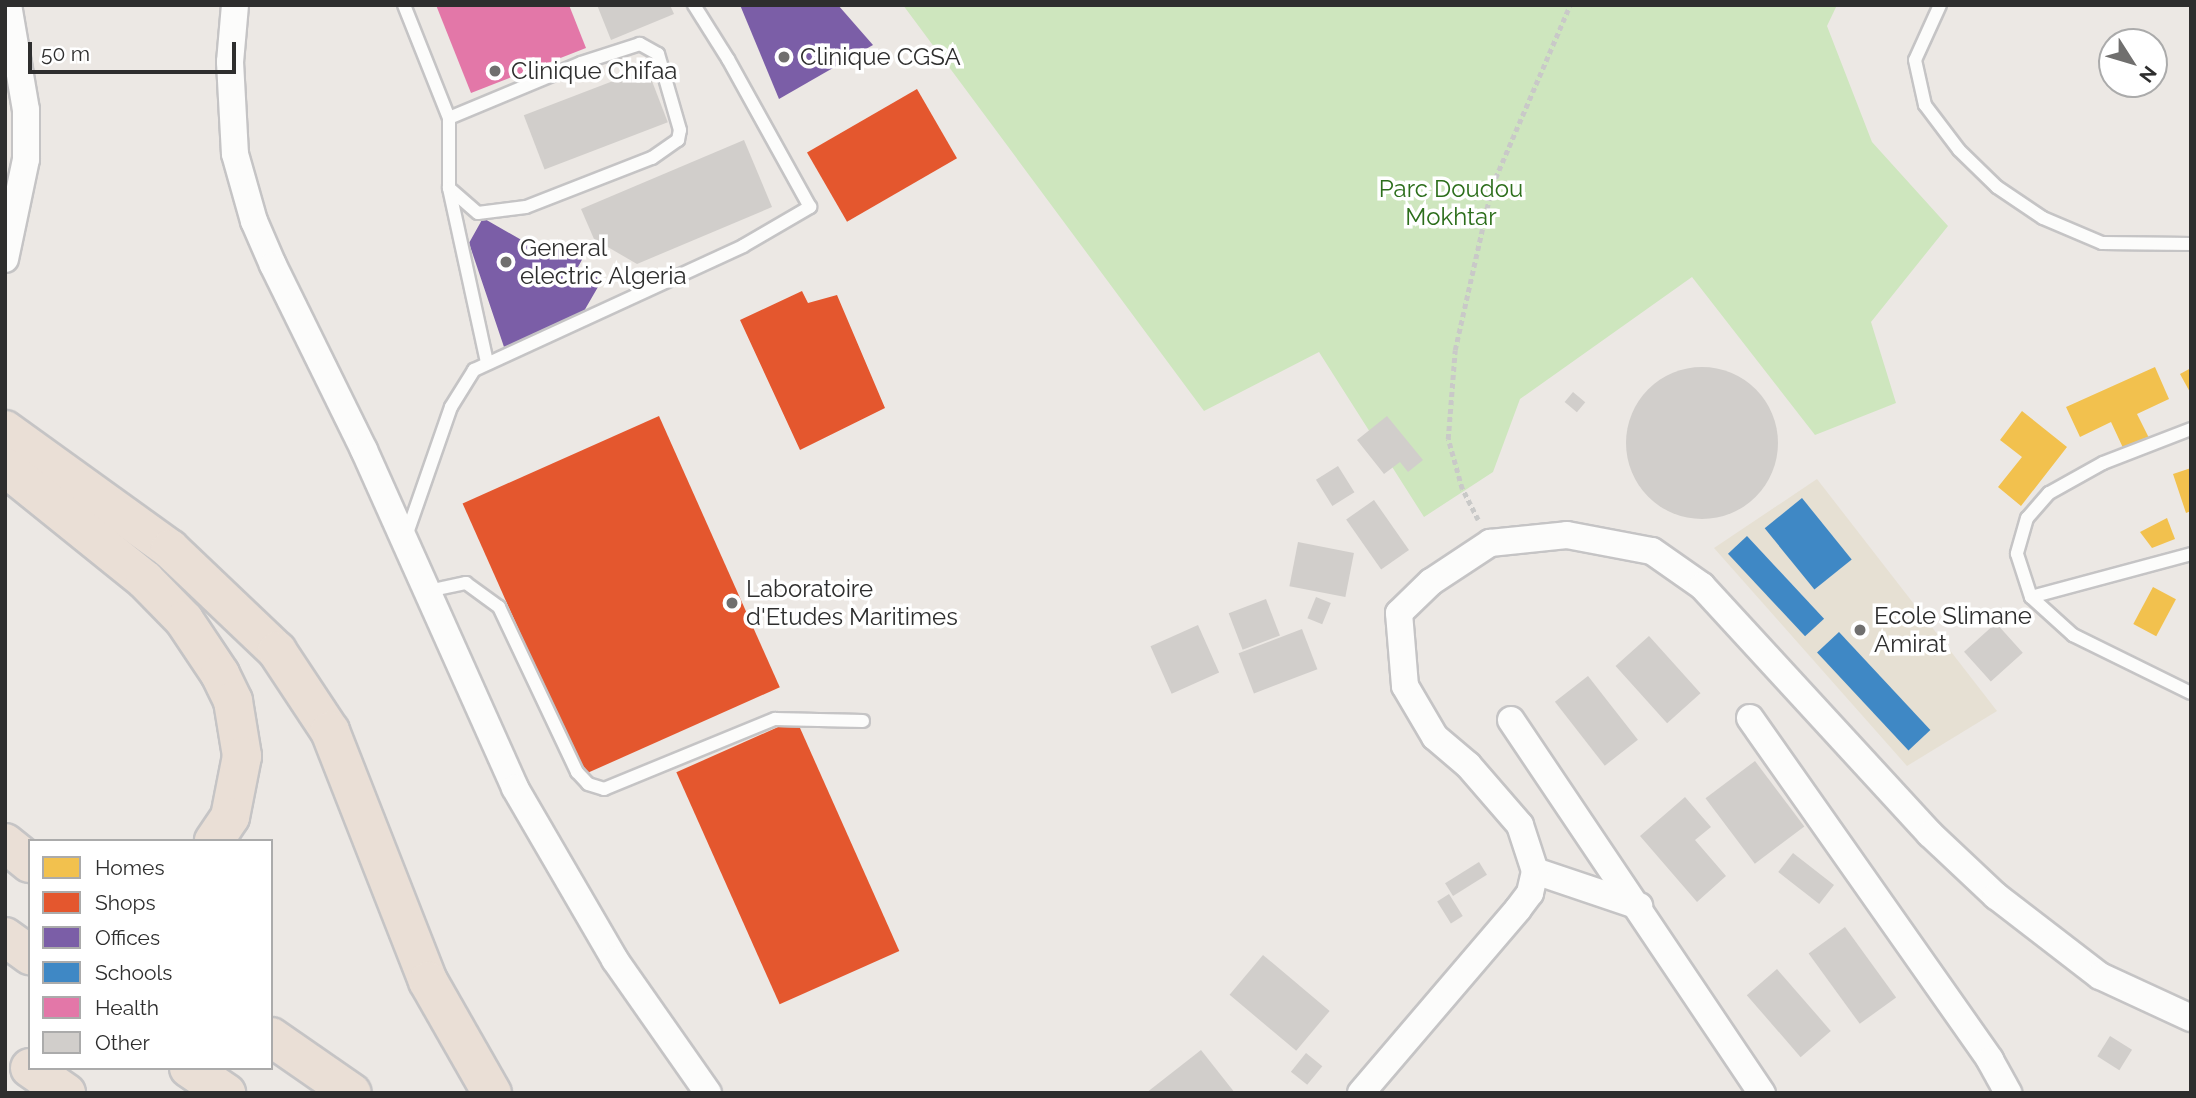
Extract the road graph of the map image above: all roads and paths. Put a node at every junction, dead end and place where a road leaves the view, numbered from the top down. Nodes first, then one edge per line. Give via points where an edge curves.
1 (8, 5) edge
2 (235, 5) edge
3 (404, 5) edge
4 (694, 5) edge
5 (1570, 5) edge
6 (1940, 5) edge
7 (449, 118) junction
8 (449, 188) junction
9 (2191, 244) edge
10 (5, 259) edge
11 (487, 363) junction
12 (2191, 429) edge
13 (5, 430) edge
14 (5, 467) edge
15 (405, 540) junction
16 (1490, 543) junction
17 (2191, 554) edge
18 (428, 590) junction
19 (2031, 597) junction
20 (2191, 693) edge
21 (1750, 718) dead end
22 (1511, 720) dead end
23 (863, 721) dead end
24 (5, 829) edge
25 (28, 839) edge
26 (215, 839) edge
27 (5, 843) edge
28 (28, 861) edge
29 (1535, 871) junction
30 (1639, 906) junction
31 (5, 937) edge
32 (28, 954) edge
33 (2191, 1018) edge
34 (273, 1038) edge
35 (5, 1051) edge
36 (28, 1067) edge
37 (33, 1070) edge
38 (192, 1070) edge
39 (66, 1093) edge
40 (226, 1093) edge
41 (352, 1093) edge
42 (492, 1093) edge
43 (708, 1093) edge
44 (1361, 1093) edge
45 (1762, 1093) edge
46 (2008, 1093) edge

1 - 10 street via 26,110 26,159
2 - 15 street via 231,115 246,197 273,265
3 - 7 lane
4 - 11 lane via 761,114 810,207 743,246
5 - 16 path via 1492,186 1455,350 1448,439 1462,489
6 - 9 lane via 1915,60 1925,105 1959,150 1997,187 2043,218 2102,243
7 - 8 lane
7 - 8 lane via 640,44 658,54 680,130 678,141 652,158 526,207 478,213
8 - 11 lane
11 - 15 lane via 465,380 451,407
12 - 19 lane via 2103,463 2049,493 2027,518 2017,554
13 - 42 highway via 170,549 277,651 330,731 428,981
14 - 26 highway via 145,580 184,620 220,674 233,701 242,756 230,817
15 - 18 street
16 - 29 street via 1431,582 1399,613 1399,647 1405,686 1435,737 1468,765 1520,825
16 - 33 street via 1567,535 1651,551 1672,564 1733,615 1930,834 1996,896 2099,976
17 - 19 lane
18 - 23 lane via 466,583 499,607 577,772 596,787 604,789 775,719
18 - 43 street via 515,788 615,960
19 - 20 lane via 2073,635
21 - 46 street via 1990,1060
22 - 30 street
24 - 25 highway
27 - 28 highway
29 - 30 street
29 - 44 street via 1530,892 1518,909
30 - 45 street
31 - 32 highway
34 - 41 highway
35 - 36 highway
37 - 39 highway
38 - 40 highway

